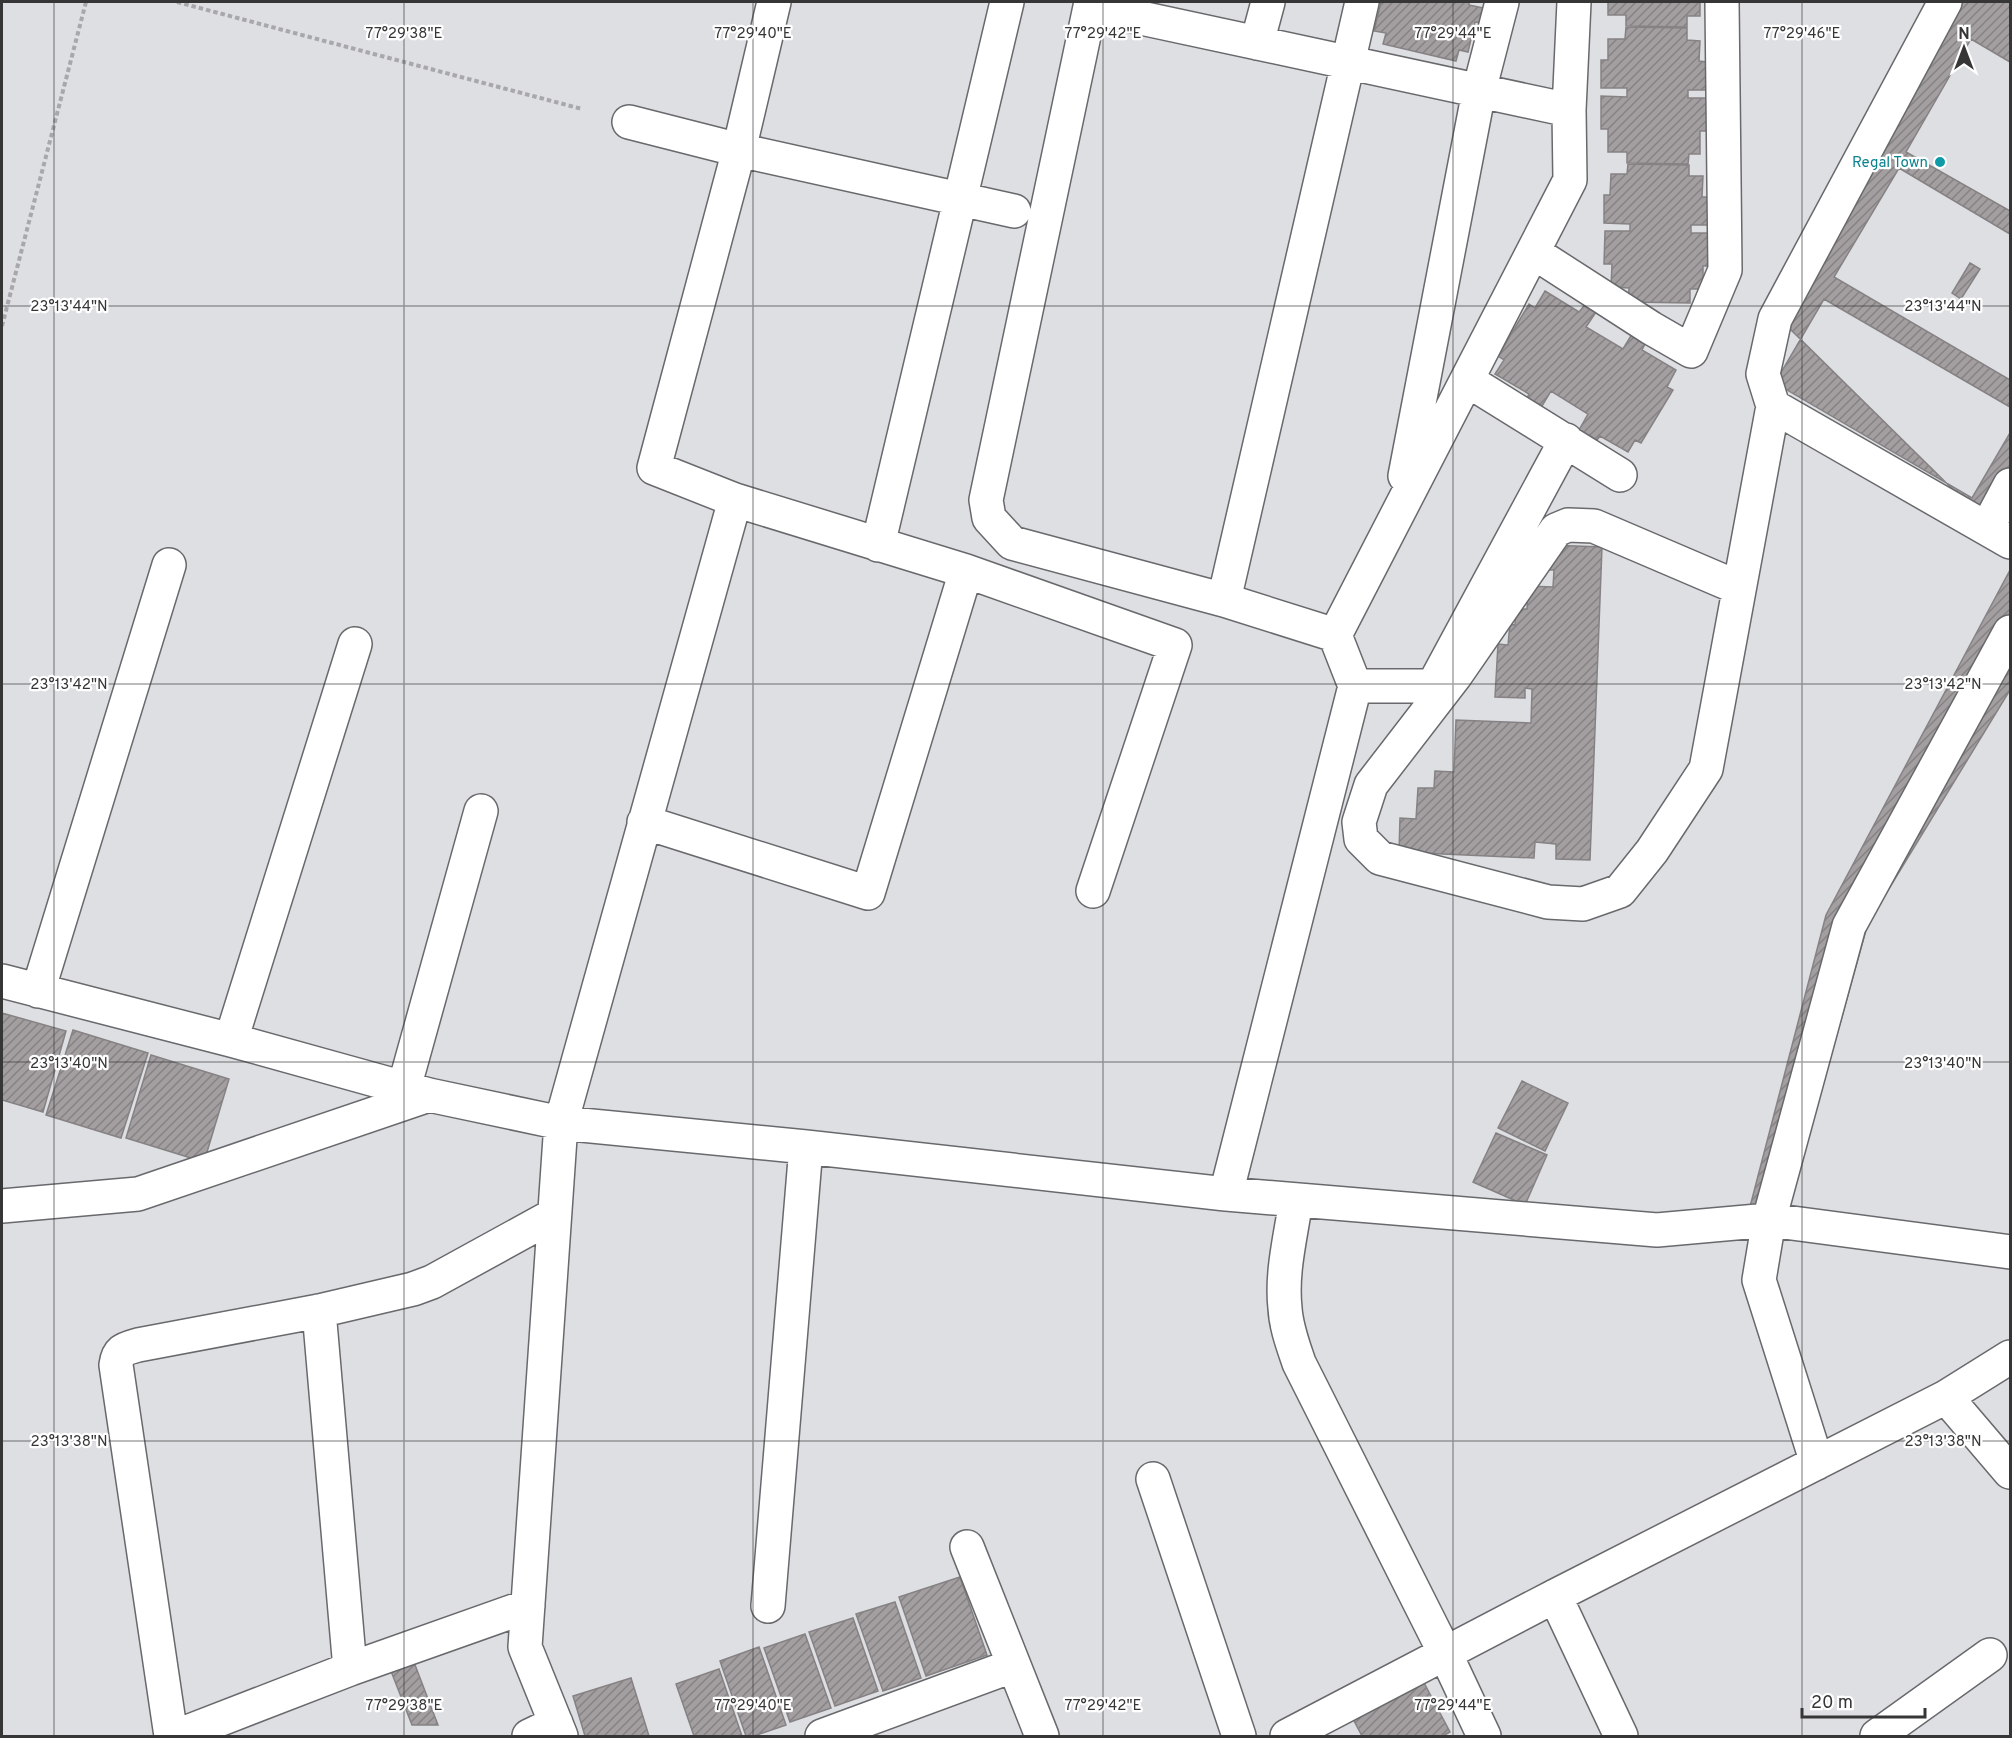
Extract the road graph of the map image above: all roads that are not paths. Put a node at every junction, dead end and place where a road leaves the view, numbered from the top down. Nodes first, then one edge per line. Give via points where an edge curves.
1 (774, 2) edge
2 (1007, 2) edge
3 (1268, 2) edge
4 (1362, 2) edge
5 (1502, 2) edge
6 (1574, 2) edge
7 (1722, 2) edge
8 (1945, 2) edge
9 (1091, 4) edge
10 (1257, 44) junction
11 (1348, 63) junction
12 (1479, 91) junction
13 (1569, 110) junction
14 (628, 122) dead end
15 (739, 150) junction
16 (959, 198) junction
17 (1014, 211) dead end
18 (1533, 252) junction
19 (1467, 380) junction
20 (1773, 406) junction
21 (1566, 440) junction
22 (1620, 474) dead end
23 (2010, 485) edge
24 (735, 500) junction
25 (1398, 512) junction
26 (1999, 535) edge
27 (878, 545) junction
28 (169, 565) dead end
29 (966, 571) junction
30 (1739, 588) junction
31 (1224, 600) junction
32 (2010, 632) edge
33 (1335, 634) junction
34 (355, 644) dead end
35 (1355, 686) junction
36 (481, 811) dead end
37 (644, 822) junction
38 (1093, 891) dead end
39 (2, 981) edge
40 (38, 991) junction
41 (231, 1040) junction
42 (417, 1091) junction
43 (561, 1124) junction
44 (806, 1147) junction
45 (1226, 1194) junction
46 (1296, 1200) junction
47 (2, 1206) edge
48 (554, 1215) junction
49 (1769, 1220) junction
50 (2010, 1252) edge
51 (319, 1311) junction
52 (2010, 1357) edge
53 (1946, 1396) junction
54 (1817, 1463) junction
55 (2010, 1472) edge
56 (1153, 1479) dead end
57 (967, 1547) dead end
58 (1555, 1596) junction
59 (528, 1606) junction
60 (768, 1606) dead end
61 (1445, 1653) junction
62 (1990, 1655) dead end
63 (1012, 1666) junction
64 (350, 1669) junction
65 (548, 1732) edge
66 (171, 1737) edge
67 (177, 1737) edge
68 (822, 1737) edge
69 (1042, 1737) edge
70 (1239, 1737) edge
71 (1287, 1737) edge
72 (1484, 1737) edge
73 (1621, 1737) edge
74 (1877, 1737) edge

1 - 15 street
2 - 16 street
3 - 10 street
4 - 11 street
5 - 12 street
6 - 13 street
7 - 18 street via 1725,270 1691,351
8 - 20 street via 1775,319 1763,374
9 - 10 street
9 - 31 street via 986,500 988,518 1012,543
10 - 11 street
11 - 12 street
11 - 31 street
12 - 13 street
12 - 25 street
13 - 18 street via 1570,180
14 - 15 street
15 - 16 street
15 - 24 street via 654,468
16 - 17 street
16 - 27 street
18 - 19 street
19 - 21 street
19 - 25 street
20 - 26 street
20 - 30 street
21 - 22 street
21 - 35 street via 1433,686
23 - 26 street
24 - 27 street
24 - 37 street
25 - 33 street
27 - 29 street
28 - 40 street
29 - 37 street via 868,893
29 - 38 street via 1175,645
30 - 30 street via 1594,526 1568,525 1556,530 1455,676 1371,785 1359,822 1361,839 1380,858 1548,902 1583,903 1620,891 1652,851 1706,769
31 - 33 street
32 - 49 street via 1849,926
33 - 35 street
34 - 41 street
35 - 45 street
36 - 42 street
37 - 43 street
39 - 40 street
40 - 41 street
41 - 42 street
42 - 43 street
42 - 47 street via 138,1194
43 - 44 street
43 - 48 street
44 - 45 street
44 - 60 street
45 - 46 street
46 - 49 street via 1657,1230
46 - 61 street via 1284,1307 1289,1333 1299,1362
48 - 51 street via 432,1282
48 - 59 street
49 - 50 street
49 - 54 street via 1760,1280
51 - 64 street
51 - 66 street via 124,1349 117,1356
52 - 53 street
53 - 54 street
53 - 55 street
54 - 58 street
56 - 70 street
57 - 63 street
58 - 61 street
58 - 73 street
59 - 64 street
59 - 65 street via 525,1647
61 - 71 street
61 - 72 street
62 - 74 street
63 - 68 street
63 - 69 street
64 - 67 street

